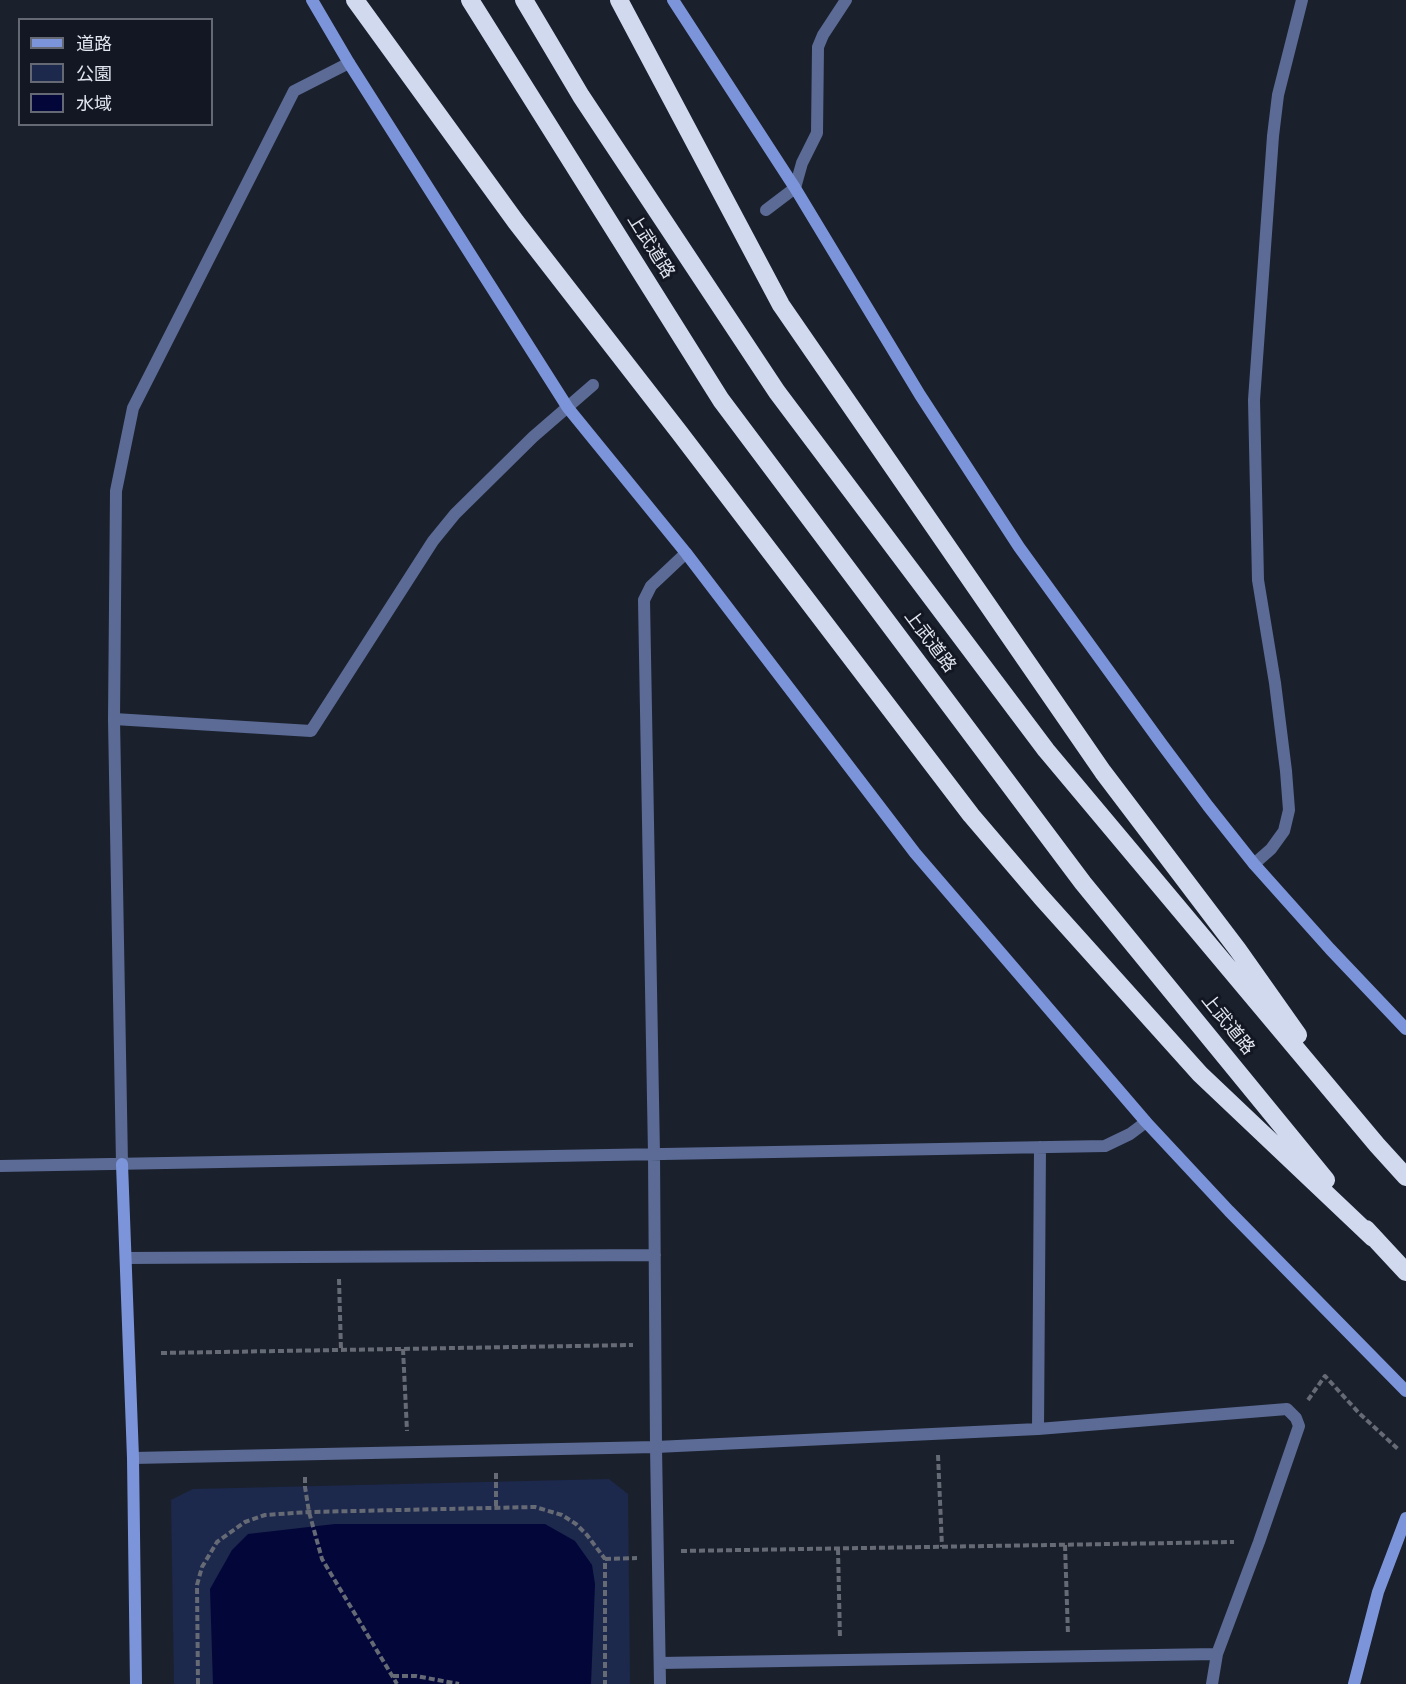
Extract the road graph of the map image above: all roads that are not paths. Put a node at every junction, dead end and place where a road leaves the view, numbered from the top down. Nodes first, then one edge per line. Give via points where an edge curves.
1 (312, 0) edge
2 (355, 0) edge
3 (470, 0) edge
4 (524, 0) edge
5 (619, 0) edge
6 (673, 0) edge
7 (846, 0) edge
8 (1302, 0) edge
9 (349, 63) junction
10 (795, 188) junction
11 (766, 210) dead end
12 (593, 385) dead end
13 (568, 408) junction
14 (686, 553) junction
15 (114, 719) junction
16 (1254, 864) junction
17 (1406, 1029) edge
18 (1146, 1122) junction
19 (1377, 1145) junction
20 (1040, 1147) junction
21 (654, 1154) junction
22 (122, 1164) junction
23 (0, 1166) edge
24 (1406, 1178) edge
25 (1373, 1238) junction
26 (655, 1255) junction
27 (126, 1258) junction
28 (1406, 1272) edge
29 (1406, 1391) edge
30 (1038, 1429) junction
31 (656, 1447) junction
32 (133, 1458) junction
33 (1406, 1518) edge
34 (1217, 1654) junction
35 (660, 1663) junction
36 (136, 1684) edge
37 (660, 1684) edge
38 (1212, 1684) edge
39 (1354, 1684) edge

1 - 9 street
2 - 25 highway via 516,222 971,815 1200,1074
3 - 25 highway, 上武道路 via 721,400 1083,883
4 - 19 highway, 上武道路 via 581,96 777,392 1046,750
5 - 19 highway via 781,305 1103,772 1238,950
6 - 10 street
7 - 10 street via 818,47 817,133
8 - 16 street via 1278,95 1273,136 1254,400 1258,580 1275,683 1289,810 1284,831
9 - 13 street
9 - 15 street via 294,92 133,408 116,490
10 - 11 street
10 - 16 street via 920,395 1018,547
12 - 13 street
13 - 14 street
13 - 15 street via 455,513 311,731
14 - 18 street via 915,853
14 - 21 street via 651,586 644,600
15 - 22 street
16 - 17 street
18 - 20 street via 1105,1146
18 - 29 street
19 - 24 highway, 上武道路
20 - 21 street
20 - 30 street
21 - 22 street
21 - 26 street
22 - 23 street
22 - 27 street
25 - 28 highway, 上武道路
26 - 27 street
26 - 31 street
27 - 32 street
30 - 31 street
30 - 34 street via 1287,1409 1296,1418 1299,1426 1295,1441
31 - 32 street
31 - 35 street
32 - 36 street
33 - 39 street via 1378,1592
34 - 35 street
34 - 38 street
35 - 37 street

